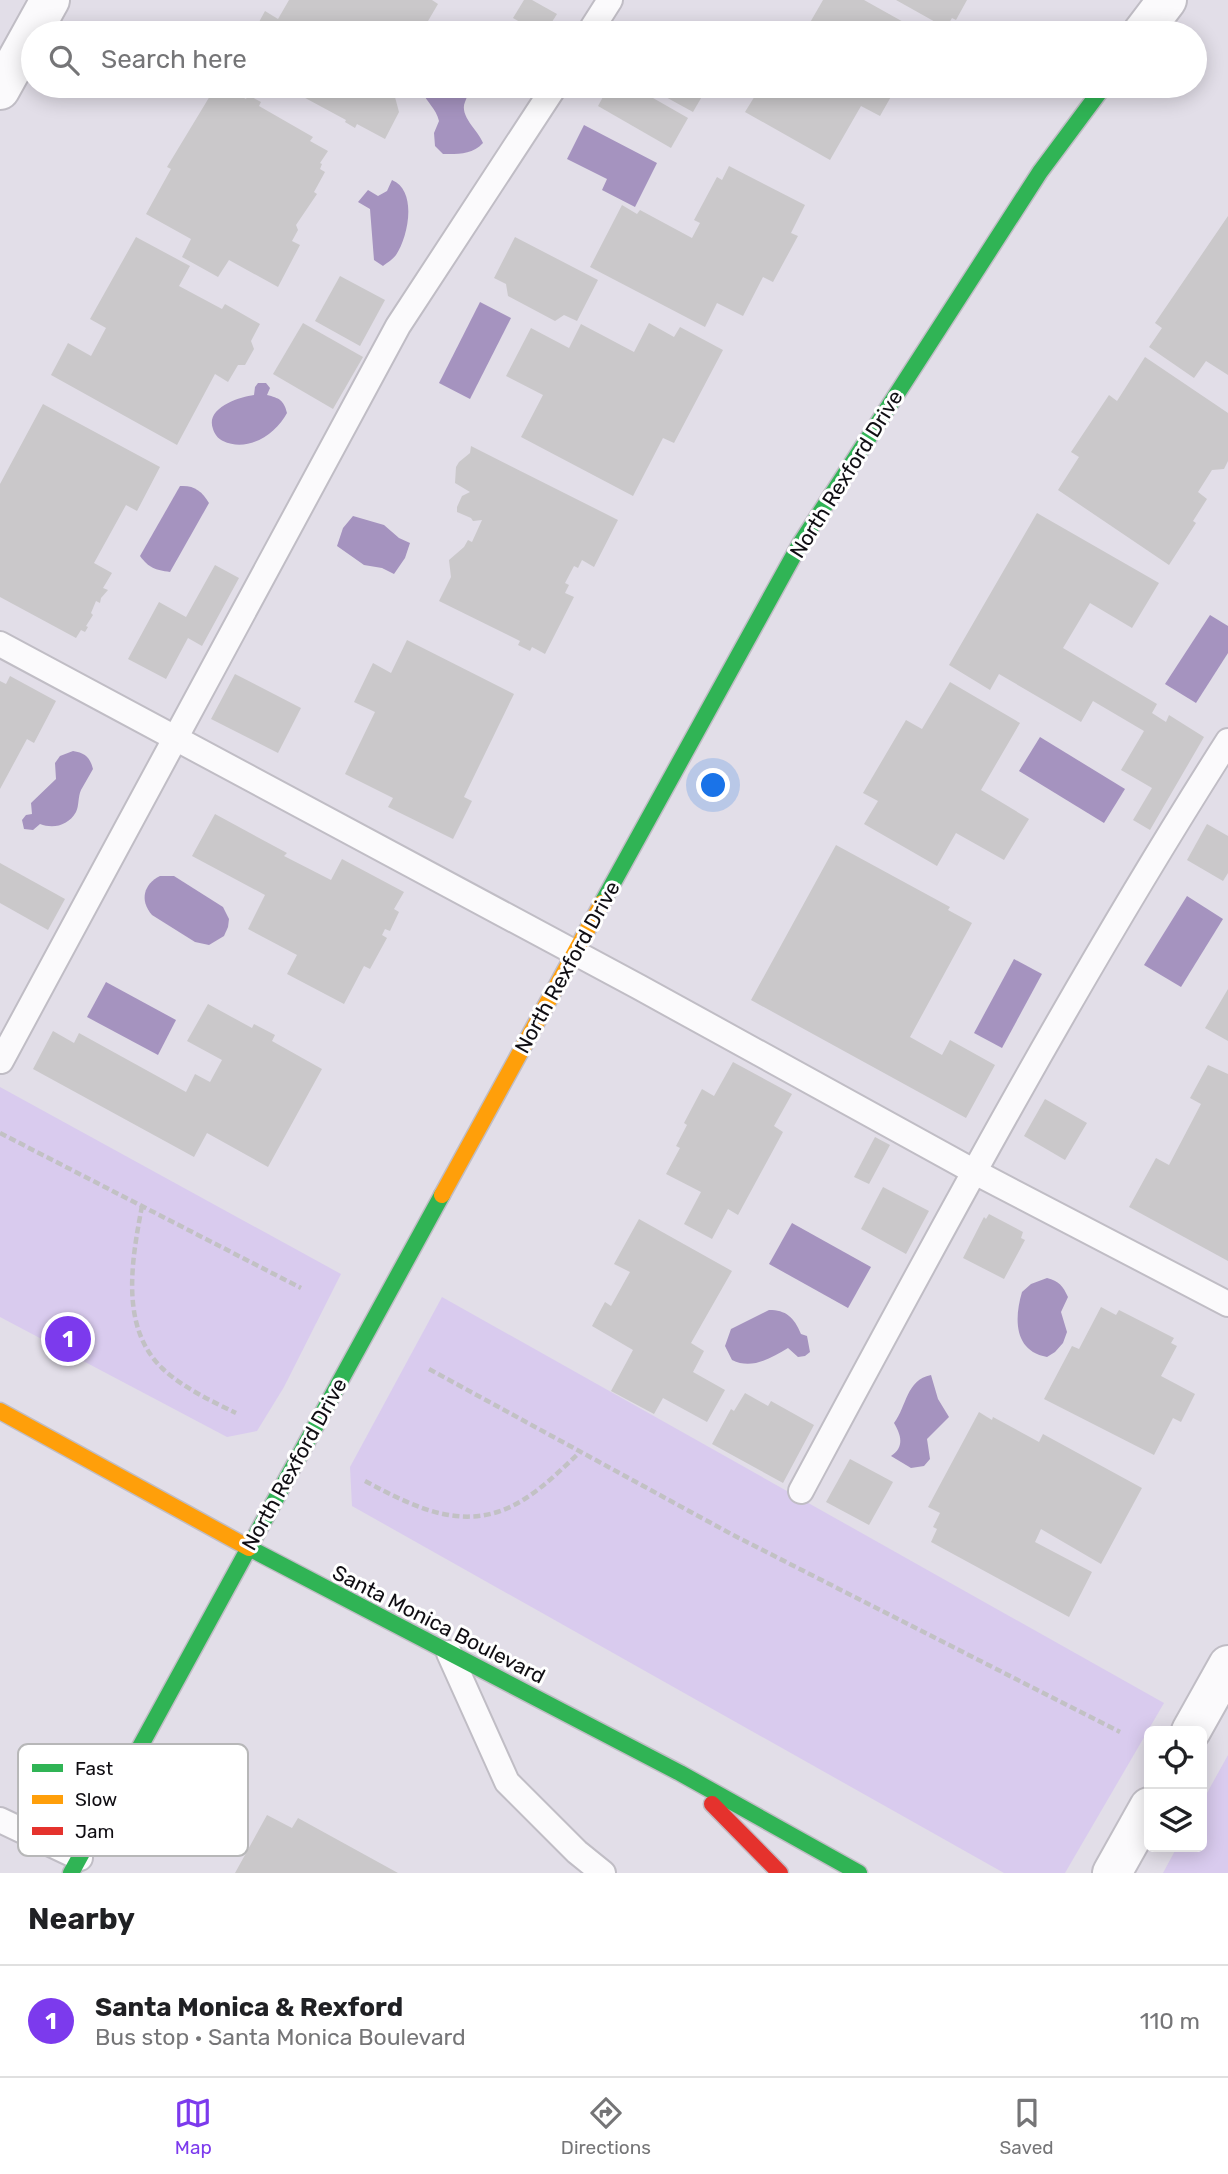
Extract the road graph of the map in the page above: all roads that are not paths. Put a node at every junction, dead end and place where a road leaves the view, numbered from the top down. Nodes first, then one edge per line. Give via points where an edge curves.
1 (610, 0) edge
2 (1167, 0) edge
3 (45, 2) edge
4 (35, 21) edge
5 (597, 21) edge
6 (1151, 21) edge
7 (21, 49) edge
8 (0, 90) edge
9 (547, 98) edge
10 (1095, 98) edge
11 (0, 644) edge
12 (175, 739) junction
13 (1228, 741) edge
14 (575, 952) junction
15 (1, 1061) edge
16 (973, 1171) junction
17 (1228, 1304) edge
18 (0, 1410) edge
19 (801, 1491) dead end
20 (249, 1548) junction
21 (449, 1652) junction
22 (1228, 1665) edge
23 (1194, 1726) edge
24 (142, 1744) edge
25 (680, 1773) junction
26 (1144, 1816) edge
27 (0, 1820) edge
28 (18, 1831) edge
29 (59, 1856) edge
30 (76, 1866) edge
31 (603, 1873) edge
32 (780, 1873) edge
33 (859, 1873) edge
34 (1112, 1873) edge

1 - 5 lane
2 - 6 street
3 - 4 street
7 - 8 street
9 - 12 lane via 398,326
10 - 14 street, North Rexford Drive via 1040,172 800,544
11 - 12 lane
12 - 14 lane
12 - 15 lane
13 - 16 lane
14 - 16 lane
14 - 20 street, North Rexford Drive
16 - 17 lane
16 - 19 lane
18 - 20 street, Santa Monica Boulevard
20 - 21 street, Santa Monica Boulevard
20 - 24 street, North Rexford Drive
21 - 25 street, Santa Monica Boulevard
21 - 31 lane via 507,1783
22 - 23 street
25 - 32 street
25 - 33 street, Santa Monica Boulevard
26 - 34 street
27 - 28 lane
29 - 30 lane

